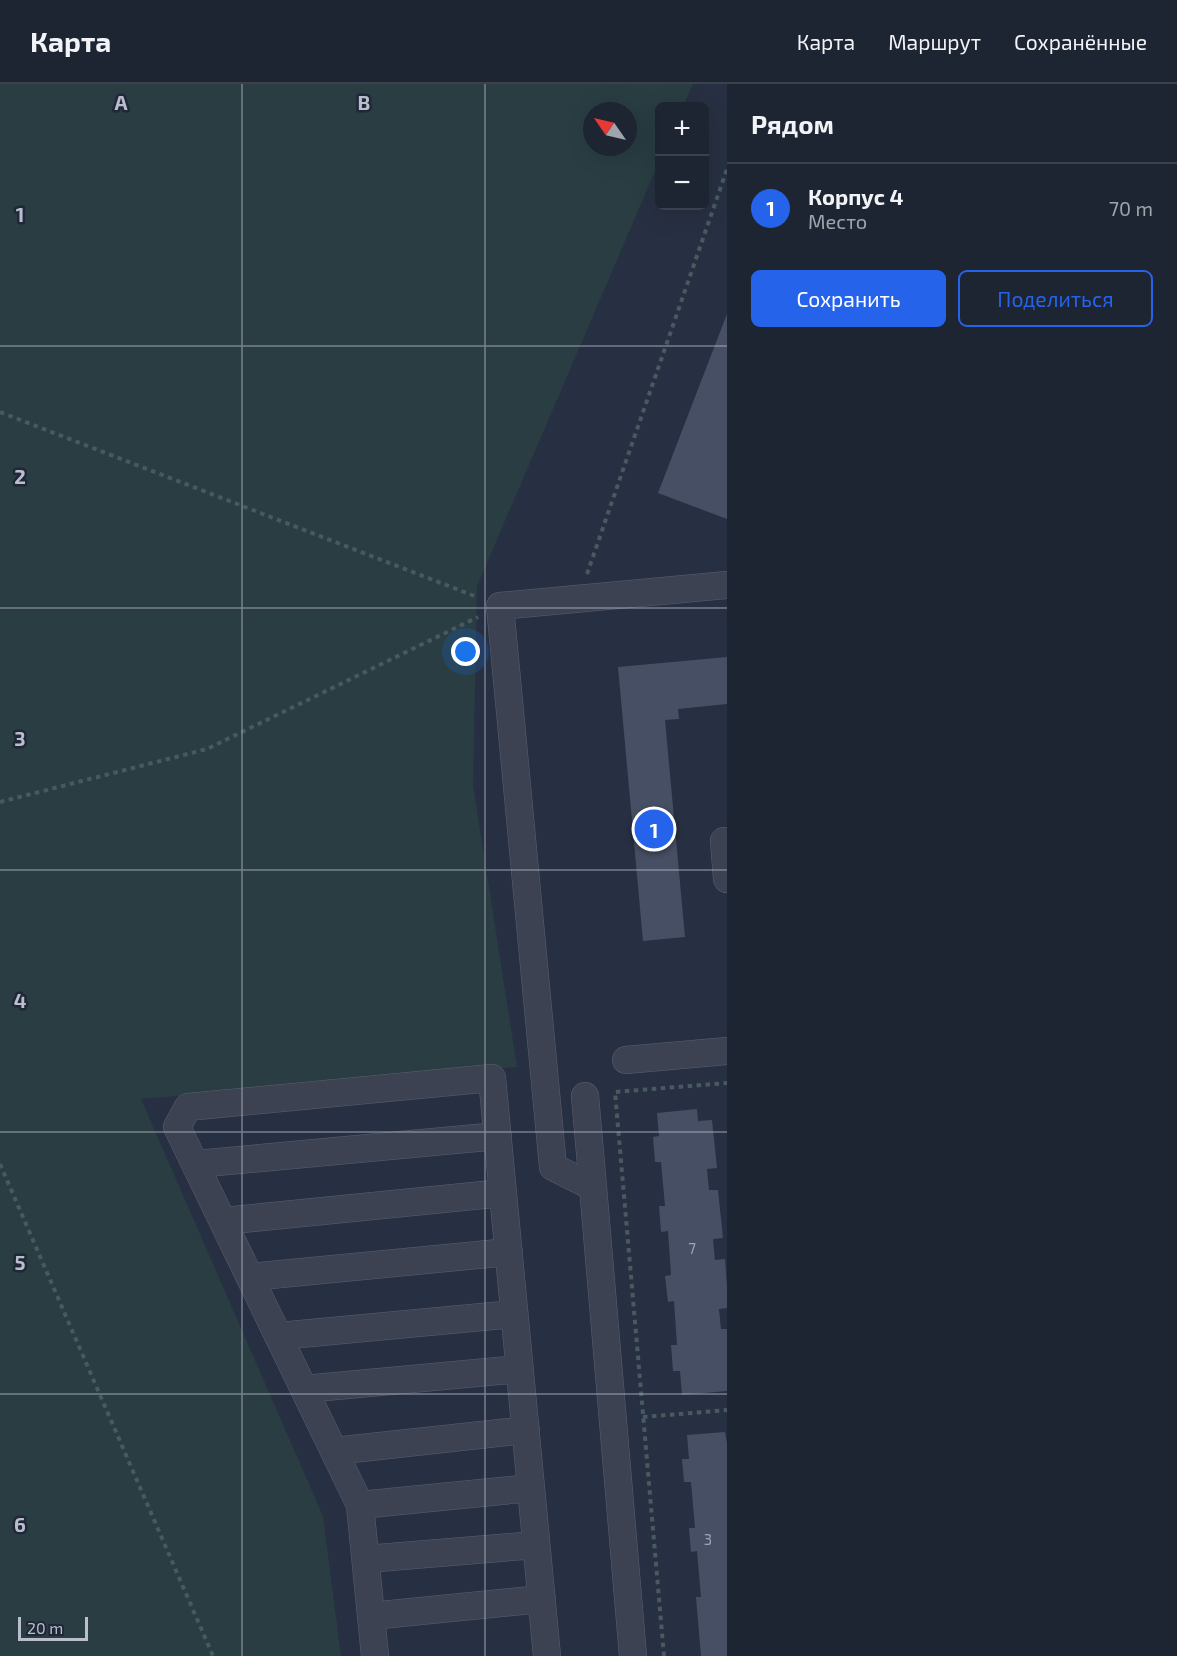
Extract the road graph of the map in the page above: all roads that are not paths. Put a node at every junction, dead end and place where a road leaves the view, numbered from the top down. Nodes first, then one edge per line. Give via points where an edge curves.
1 (727, 585) edge
2 (724, 841) dead end
3 (727, 879) edge
4 (727, 1050) edge
5 (626, 1060) dead end
6 (585, 1096) dead end
7 (498, 1136) junction
8 (196, 1164) junction
9 (594, 1187) junction
10 (503, 1193) junction
11 (223, 1221) junction
12 (509, 1252) junction
13 (250, 1278) junction
14 (514, 1314) junction
15 (279, 1336) junction
16 (520, 1369) junction
17 (304, 1389) junction
18 (526, 1431) junction
19 (334, 1451) junction
20 (531, 1488) junction
21 (360, 1505) junction
22 (536, 1545) junction
23 (366, 1559) junction
24 (542, 1599) junction
25 (371, 1616) junction
26 (375, 1656) edge
27 (547, 1656) edge
28 (633, 1656) edge

1 - 9 lane via 500,606 553,1167
2 - 3 lane
4 - 5 lane
6 - 9 lane
7 - 8 lane
7 - 8 lane via 492,1078 188,1107 177,1127
7 - 10 lane
8 - 11 lane
9 - 28 lane
10 - 11 lane
10 - 12 lane
11 - 13 lane
12 - 13 lane
12 - 14 lane
13 - 15 lane
14 - 15 lane
14 - 16 lane
15 - 17 lane
16 - 17 lane
16 - 18 lane
17 - 19 lane
18 - 19 lane
18 - 20 lane
19 - 21 lane
20 - 21 lane
20 - 22 lane
21 - 23 lane
22 - 23 lane
22 - 24 lane
23 - 25 lane
24 - 25 lane
24 - 27 lane
25 - 26 lane

